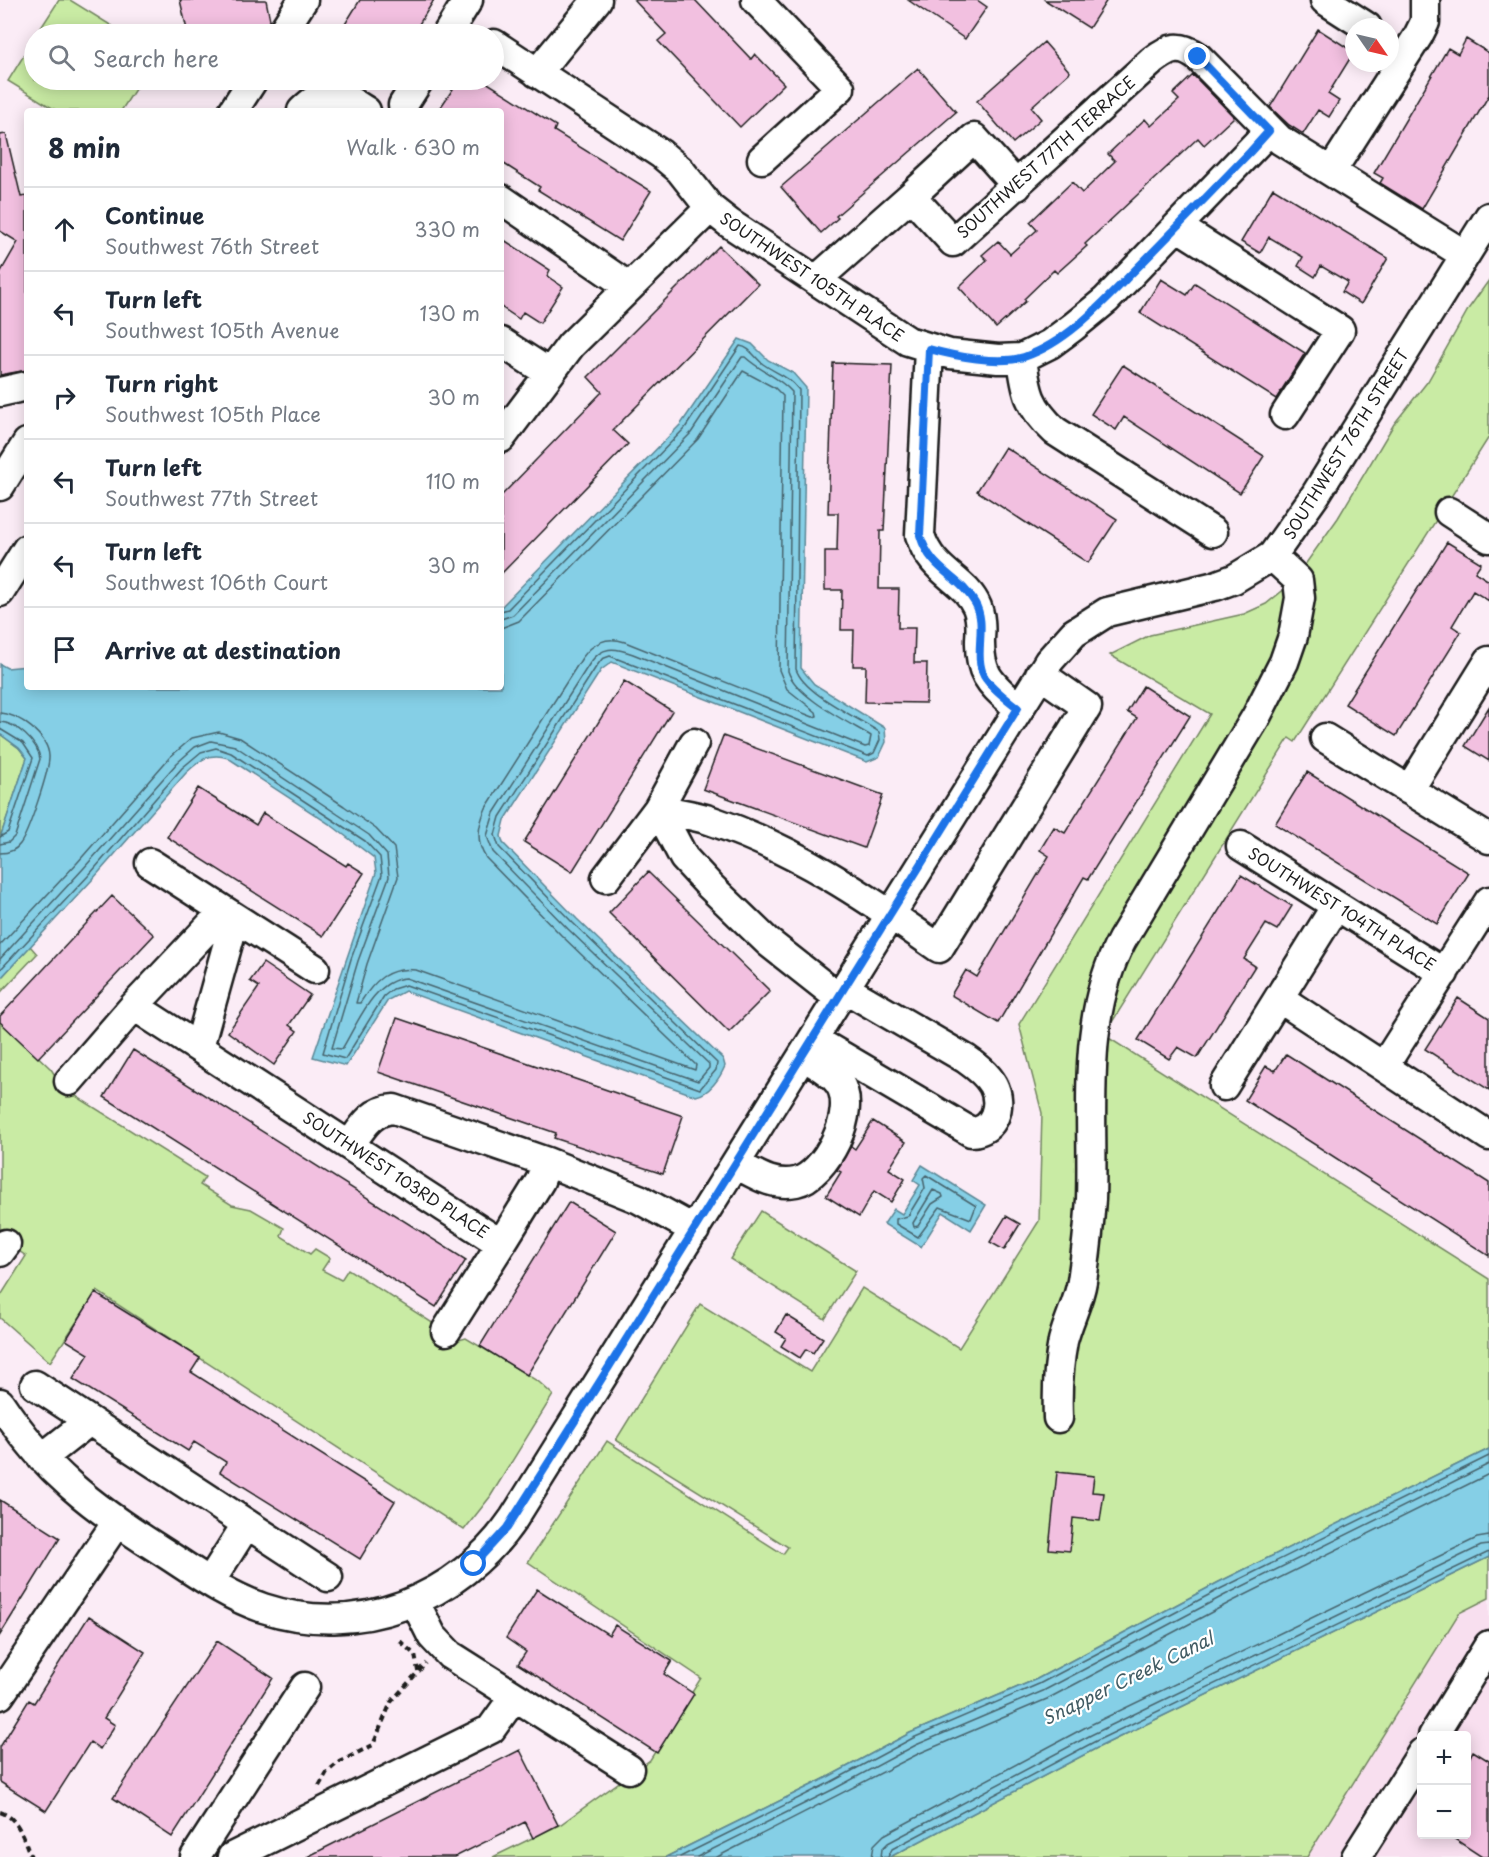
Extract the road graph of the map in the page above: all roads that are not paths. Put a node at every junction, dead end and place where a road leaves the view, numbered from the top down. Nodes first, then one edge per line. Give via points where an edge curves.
1 (303, 0) edge
2 (595, 0) edge
3 (756, 0) edge
4 (1325, 0) edge
5 (1425, 0) edge
6 (1353, 18) edge
7 (287, 24) edge
8 (1399, 48) edge
9 (504, 51) edge
10 (1386, 72) edge
11 (537, 73) junction
12 (247, 90) edge
13 (413, 90) edge
14 (403, 105) dead end
15 (235, 108) edge
16 (306, 108) edge
17 (361, 108) edge
18 (1269, 131) junction
19 (762, 159) dead end
20 (1332, 170) junction
21 (1017, 186) junction
22 (911, 196) junction
23 (504, 201) edge
24 (710, 208) junction
25 (1489, 217) edge
26 (1178, 227) junction
27 (1465, 255) junction
28 (816, 280) junction
29 (628, 286) junction
30 (504, 344) edge
31 (929, 349) junction
32 (1023, 357) junction
33 (549, 373) junction
34 (24, 388) edge
35 (0, 392) edge
36 (1285, 415) dead end
37 (504, 434) edge
38 (24, 448) edge
39 (0, 486) edge
40 (1449, 512) dead end
41 (1214, 532) dead end
42 (1489, 538) edge
43 (24, 554) edge
44 (1272, 556) junction
45 (0, 592) edge
46 (1489, 660) edge
47 (1040, 674) junction
48 (1018, 708) junction
49 (1325, 738) dead end
50 (694, 742) dead end
51 (1409, 790) junction
52 (658, 809) junction
53 (1489, 839) edge
54 (1241, 846) dead end
55 (150, 863) dead end
56 (606, 878) dead end
57 (1489, 901) edge
58 (1336, 906) junction
59 (230, 914) junction
60 (890, 914) junction
61 (315, 969) dead end
62 (1444, 973) junction
63 (842, 993) junction
64 (1279, 998) junction
65 (134, 1006) junction
66 (199, 1047) junction
67 (808, 1047) junction
68 (1384, 1066) junction
69 (862, 1068) junction
70 (69, 1081) dead end
71 (1224, 1086) dead end
72 (843, 1091) junction
73 (1489, 1136) edge
74 (350, 1145) junction
75 (547, 1162) junction
76 (736, 1164) junction
77 (695, 1230) junction
78 (501, 1244) junction
79 (446, 1331) dead end
80 (34, 1385) dead end
81 (0, 1403) edge
82 (1058, 1418) dead end
83 (88, 1422) junction
84 (42, 1458) junction
85 (117, 1522) junction
86 (246, 1525) junction
87 (328, 1577) dead end
88 (210, 1582) junction
89 (415, 1602) junction
90 (1489, 1645) edge
91 (305, 1687) dead end
92 (0, 1695) edge
93 (514, 1697) junction
94 (1436, 1731) edge
95 (1417, 1761) edge
96 (629, 1769) dead end
97 (195, 1857) edge
98 (232, 1857) edge
99 (1356, 1857) edge

1 - 7 street
2 - 11 street
3 - 19 street via 840,88
4 - 6 street
5 - 8 street via 1425,22
9 - 11 street, SOUTHWEST 105TH PLACE
10 - 20 street
11 - 24 street, SOUTHWEST 105TH PLACE via 661,154 680,170
12 - 15 street
13 - 14 street
16 - 17 street via 324,93 345,98
18 - 20 street
18 - 21 street, SOUTHWEST 77TH TERRACE via 1198,57 1175,47 1152,61
18 - 26 street
20 - 27 street
21 - 22 street, SOUTHWEST 77TH TERRACE via 953,242
21 - 22 street via 974,138
22 - 28 street
23 - 29 street
24 - 28 street, SOUTHWEST 105TH PLACE
24 - 29 street
25 - 27 street, SOUTHWEST 76TH STREET
26 - 32 street via 1081,321 1050,344
26 - 36 street via 1340,330
27 - 44 street, SOUTHWEST 76TH STREET via 1311,502
28 - 31 street, SOUTHWEST 105TH PLACE via 908,341
29 - 33 street
30 - 33 street
31 - 32 street, SOUTHWEST 105TH PLACE via 970,357
31 - 48 street via 920,535 930,559 977,606 984,675
32 - 41 street via 1031,404 1055,431
33 - 37 street
34 - 35 street
38 - 39 street
40 - 42 street
43 - 45 street
44 - 47 street, SOUTHWEST 76TH STREET via 1215,586 1117,609 1094,619 1074,633
44 - 82 street via 1298,580 1300,598 1284,663 1256,717 1110,961 1101,990 1093,1056 1091,1201 1082,1283 1063,1340 1057,1381
46 - 51 street
47 - 48 street, SOUTHWEST 76TH STREET
47 - 60 street via 1087,707 939,948
48 - 60 street, SOUTHWEST 76TH STREET
49 - 51 street
50 - 52 street
51 - 53 street
52 - 56 street
52 - 60 street via 711,820 805,860
52 - 63 street via 684,858 711,886 768,942
54 - 58 street, SOUTHWEST 104TH PLACE
55 - 59 street
57 - 62 street
58 - 62 street, SOUTHWEST 104TH PLACE
58 - 64 street
59 - 61 street
59 - 65 street
59 - 66 street
60 - 63 street, SOUTHWEST 76TH STREET
62 - 68 street
63 - 67 street, SOUTHWEST 76TH STREET
63 - 69 street via 981,1070 996,1094 998,1103 993,1120 983,1130 971,1132
64 - 68 street
64 - 71 street
65 - 66 street, SOUTHWEST 103RD PLACE
65 - 70 street
66 - 74 street, SOUTHWEST 103RD PLACE
67 - 69 street
67 - 72 street
67 - 76 street, SOUTHWEST 76TH STREET
68 - 73 street
69 - 72 street
72 - 76 street via 843,1126 807,1178 771,1182
74 - 75 street via 369,1118 382,1110 394,1109
74 - 78 street, SOUTHWEST 103RD PLACE
75 - 77 street via 639,1199
75 - 78 street, SOUTHWEST 103RD PLACE via 540,1181
76 - 77 street, SOUTHWEST 76TH STREET
77 - 89 street, SOUTHWEST 76TH STREET via 504,1532 464,1573
78 - 79 street
80 - 83 street
81 - 84 street, SOUTHWEST 76TH STREET
83 - 84 street
83 - 86 street
84 - 85 street, SOUTHWEST 76TH STREET via 61,1479
85 - 88 street, SOUTHWEST 76TH STREET
85 - 92 street
86 - 87 street
86 - 88 street
88 - 89 street, SOUTHWEST 76TH STREET via 256,1605 306,1617 353,1617
89 - 93 street via 440,1647
90 - 94 street
91 - 97 street
93 - 96 street
93 - 98 street via 491,1729
95 - 99 street

